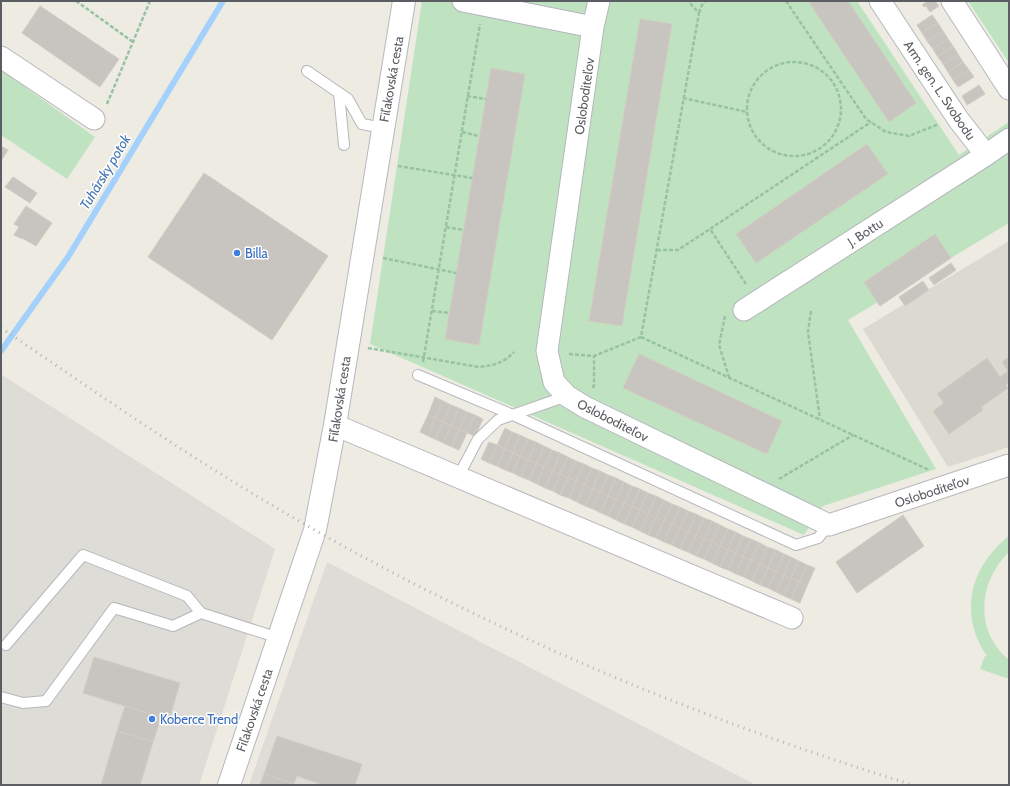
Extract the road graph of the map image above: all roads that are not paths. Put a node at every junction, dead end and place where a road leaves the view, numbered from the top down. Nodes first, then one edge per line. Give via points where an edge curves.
1 (404, 1) edge
2 (462, 1) edge
3 (598, 1) edge
4 (880, 1) edge
5 (952, 1) edge
6 (484, 3) edge
7 (594, 28) junction
8 (1, 57) edge
9 (306, 71) dead end
10 (1009, 89) edge
11 (337, 92) junction
12 (94, 119) road end
13 (372, 126) junction
14 (1009, 139) edge
15 (344, 145) dead end
16 (986, 155) junction
17 (737, 310) road end
18 (418, 376) dead end
19 (567, 396) junction
20 (513, 415) junction
21 (335, 425) junction
22 (1009, 465) edge
23 (458, 477) junction
24 (829, 525) junction
25 (201, 613) junction
26 (792, 618) dead end
27 (279, 638) junction
28 (6, 645) dead end
29 (1, 697) edge
30 (229, 785) edge

1 - 13 street, Fiľakovská cesta
2 - 6 street
3 - 7 street, Osloboditeľov
4 - 16 street, Arm. gen. L. Svobodu via 958,119
5 - 10 street
6 - 7 street
7 - 19 street, Osloboditeľov via 547,351 554,382
8 - 12 street
9 - 11 lane
11 - 13 lane via 348,99
11 - 15 lane
13 - 21 street, Fiľakovská cesta via 365,250
14 - 16 street
16 - 17 street, J. Bottu
18 - 20 lane
19 - 20 lane
19 - 24 street, Osloboditeľov
20 - 23 lane via 498,420 478,438
20 - 24 lane via 796,545 818,538
21 - 23 street
21 - 27 street, Fiľakovská cesta via 315,530
22 - 24 street, Osloboditeľov
23 - 26 street
25 - 27 lane
25 - 28 lane via 187,596 83,555
25 - 29 lane via 173,626 114,608 46,701 23,703
27 - 30 street, Fiľakovská cesta

